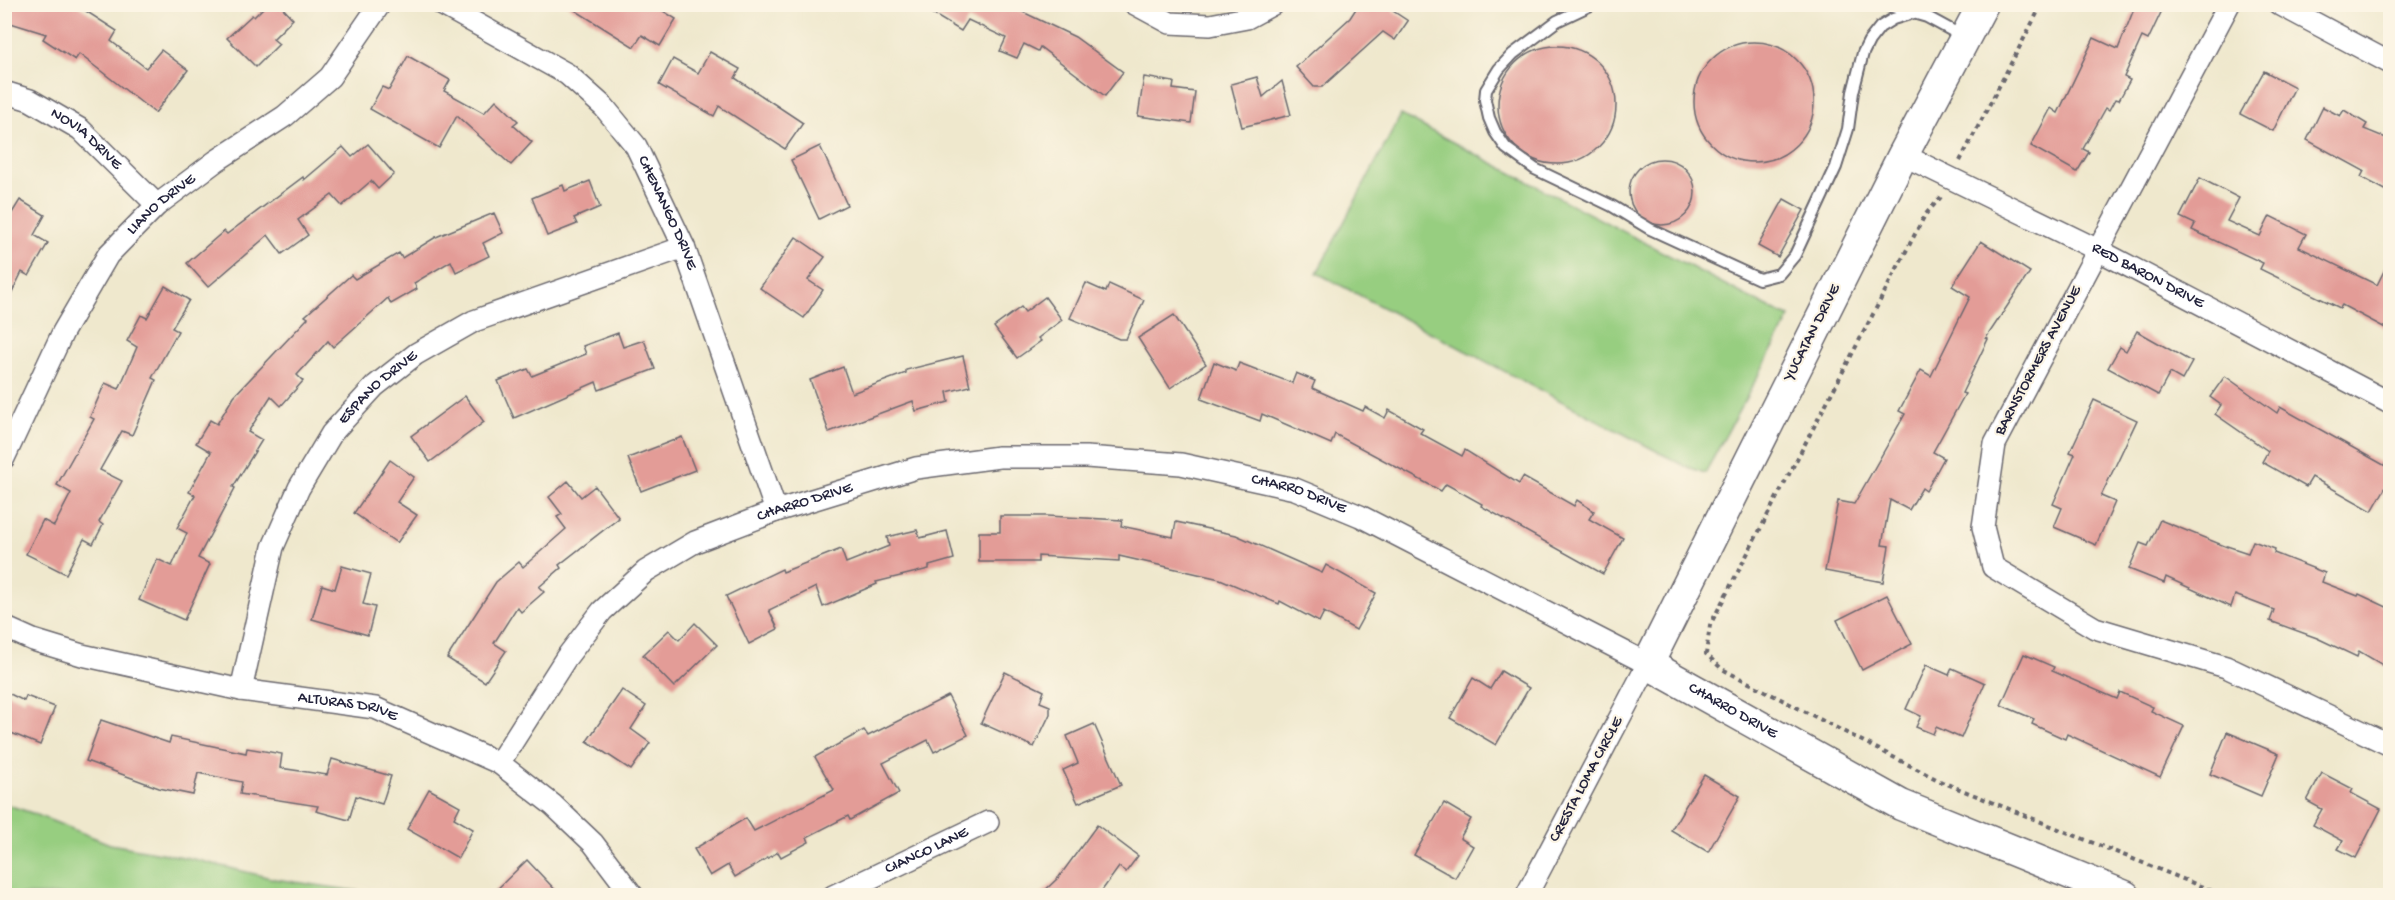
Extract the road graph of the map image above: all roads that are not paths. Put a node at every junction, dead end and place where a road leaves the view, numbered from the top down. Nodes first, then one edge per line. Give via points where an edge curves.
1 (380, 4) edge
2 (441, 4) edge
3 (1135, 4) edge
4 (1273, 4) edge
5 (1593, 4) edge
6 (1882, 4) edge
7 (1983, 4) edge
8 (2229, 4) edge
9 (2279, 4) edge
10 (1913, 13) junction
11 (1965, 38) junction
12 (2391, 63) edge
13 (4, 92) edge
14 (1903, 155) junction
15 (157, 205) junction
16 (684, 247) junction
17 (2098, 250) junction
18 (2391, 402) edge
19 (4, 458) edge
20 (776, 511) junction
21 (4, 627) edge
22 (1648, 664) junction
23 (241, 690) junction
24 (2391, 745) edge
25 (499, 763) junction
26 (988, 822) dead end
27 (633, 896) edge
28 (833, 896) edge
29 (1526, 896) edge
30 (2125, 896) edge

1 - 15 street, LIANO DRIVE via 330,77 285,116
2 - 16 street, CHENANGO DRIVE via 567,74 604,107 636,146
3 - 4 street via 1170,23 1210,25 1247,18
5 - 10 lane via 1557,21 1499,69 1486,90 1485,100 1495,132 1506,148 1535,168 1650,229 1759,279 1779,274 1795,255 1836,167 1869,41 1880,27
6 - 10 lane
7 - 11 street, YUCATAN DRIVE
8 - 17 street, BARNSTORMERS AVENUE
9 - 12 street
10 - 11 lane
11 - 14 street, YUCATAN DRIVE
13 - 15 street, NOVIA DRIVE via 30,100 81,129
14 - 17 street, RED BARON DRIVE
14 - 22 street, YUCATAN DRIVE
15 - 19 street, LIANO DRIVE via 108,255 63,332
16 - 20 street, CHENANGO DRIVE
16 - 23 street, ESPANO DRIVE via 474,321 416,354 375,386 332,433 299,488 273,547
17 - 18 street, RED BARON DRIVE
17 - 24 street, BARNSTORMERS AVENUE via 1995,444 1983,527 1993,567 2095,628 2226,667
20 - 22 street, CHARRO DRIVE via 916,468 999,457 1086,457 1181,464 1295,489 1338,507
20 - 25 street, CHARRO DRIVE via 695,542 646,570 602,611 566,658
21 - 23 street, ALTURAS DRIVE via 82,655
22 - 29 street, CRESTA LOMA CIRCLE
22 - 30 street, CHARRO DRIVE via 1901,805
23 - 25 street, ALTURAS DRIVE via 375,708
25 - 27 street, ALTURAS DRIVE via 554,805 593,843
26 - 28 street, CIANCO LANE

